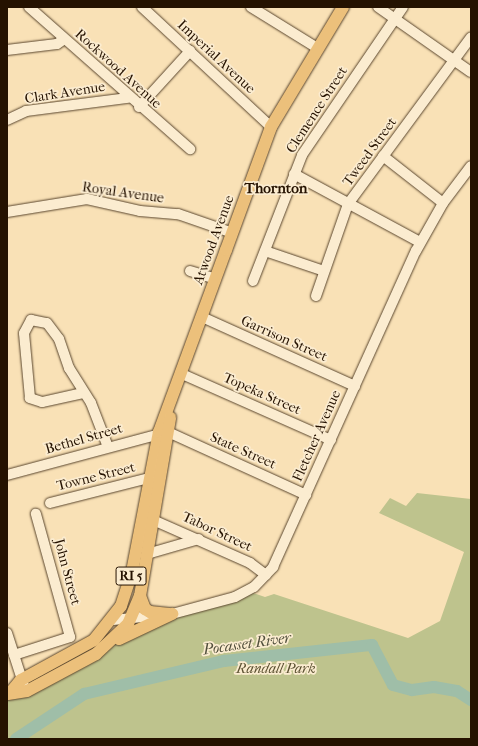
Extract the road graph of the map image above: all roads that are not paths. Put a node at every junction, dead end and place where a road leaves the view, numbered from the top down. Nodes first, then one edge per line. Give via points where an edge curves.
1 (29, 7) edge
2 (142, 7) edge
3 (251, 7) edge
4 (343, 7) edge
5 (378, 7) edge
6 (403, 7) edge
7 (395, 18) junction
8 (471, 37) edge
9 (63, 40) junction
10 (317, 48) junction
11 (7, 50) edge
12 (190, 51) junction
13 (454, 60) junction
14 (471, 72) edge
15 (128, 98) junction
16 (139, 107) junction
17 (7, 120) edge
18 (271, 127) junction
19 (190, 149) dead end
20 (383, 156) junction
21 (471, 166) edge
22 (294, 174) junction
23 (444, 203) junction
24 (348, 204) junction
25 (7, 212) edge
26 (232, 233) junction
27 (420, 242) junction
28 (265, 251) junction
29 (190, 271) dead end
30 (324, 272) junction
31 (216, 279) junction
32 (254, 281) dead end
33 (316, 296) dead end
34 (202, 317) junction
35 (182, 374) junction
36 (355, 386) junction
37 (83, 393) junction
38 (163, 432) junction
39 (331, 440) junction
40 (108, 447) junction
41 (7, 475) edge
42 (149, 478) junction
43 (306, 495) junction
44 (50, 503) dead end
45 (36, 514) dead end
46 (153, 520) junction
47 (199, 539) junction
48 (147, 554) junction
49 (266, 575) junction
50 (140, 596) junction
51 (172, 614) junction
52 (131, 619) junction
53 (113, 620) junction
54 (7, 633) edge
55 (110, 644) junction
56 (14, 655) junction
57 (21, 680) junction
58 (26, 691) junction
59 (9, 694) edge

1 - 9 street, Rockwood Avenue
2 - 12 street, Imperial Avenue
3 - 10 street
4 - 10 main road, Atwood Avenue / RI 5
5 - 7 street
6 - 7 street, Clemence Street
7 - 13 street
7 - 22 street, Clemence Street via 329,113
8 - 13 street, Tweed Street
9 - 11 street via 58,44
9 - 15 street, Rockwood Avenue
10 - 18 main road, Atwood Avenue / RI 5
12 - 16 street
12 - 18 street, Imperial Avenue
13 - 14 street
13 - 20 street, Tweed Street
15 - 16 street, Rockwood Avenue
15 - 17 street, Clark Avenue via 26,111
16 - 19 street, Rockwood Avenue
18 - 26 main road, Atwood Avenue / RI 5
20 - 23 street
20 - 24 street, Tweed Street
21 - 23 street, Fletcher Avenue
22 - 24 street
22 - 28 street, Clemence Street
23 - 27 street, Fletcher Avenue
24 - 27 street
24 - 30 street, Tweed Street
25 - 26 street, Royal Avenue via 87,199 140,212 178,214
26 - 31 main road, Atwood Avenue / RI 5
27 - 36 street, Fletcher Avenue
28 - 30 street
28 - 32 street, Clemence Street
29 - 31 street
30 - 33 street, Tweed Street
31 - 34 main road, Atwood Avenue / RI 5
34 - 35 main road, Atwood Avenue / RI 5
34 - 36 street, Garrison Street
35 - 38 main road, Atwood Avenue / RI 5
35 - 39 street, Topeka Street
36 - 39 street, Fletcher Avenue
37 - 37 street via 51,326 31,320 24,332 30,398 42,402
37 - 40 street via 91,403
38 - 40 street, Bethel Street
38 - 42 main road, Atwood Avenue / RI 5
38 - 43 street, State Street
38 - 46 main road, Atwood Avenue / RI 5
39 - 43 street, Fletcher Avenue
40 - 41 street, Bethel Street
42 - 44 street, Towne Street
42 - 53 main road, Atwood Avenue / RI 5 via 132,572 126,595
43 - 49 street, Fletcher Avenue
45 - 56 street, John Street via 70,637
46 - 47 street, Tabor Street
46 - 48 main road, Atwood Avenue / RI 5
47 - 48 street
47 - 49 street, Tabor Street
48 - 50 main road, Atwood Avenue / RI 5
49 - 51 street, Fletcher Avenue via 254,587 235,597
50 - 51 main road via 145,609 150,612
50 - 52 main road, Atwood Avenue / RI 5
51 - 52 street, Fletcher Avenue
51 - 55 main road
52 - 53 street, Fletcher Avenue
52 - 55 main road, Atwood Avenue / RI 5
53 - 57 main road, Atwood Avenue / RI 5 via 94,640
54 - 56 street
55 - 58 main road, Atwood Avenue / RI 5
56 - 57 street
57 - 58 street
57 - 59 main road, Atwood Avenue / RI 5
58 - 59 main road, Atwood Avenue / RI 5

